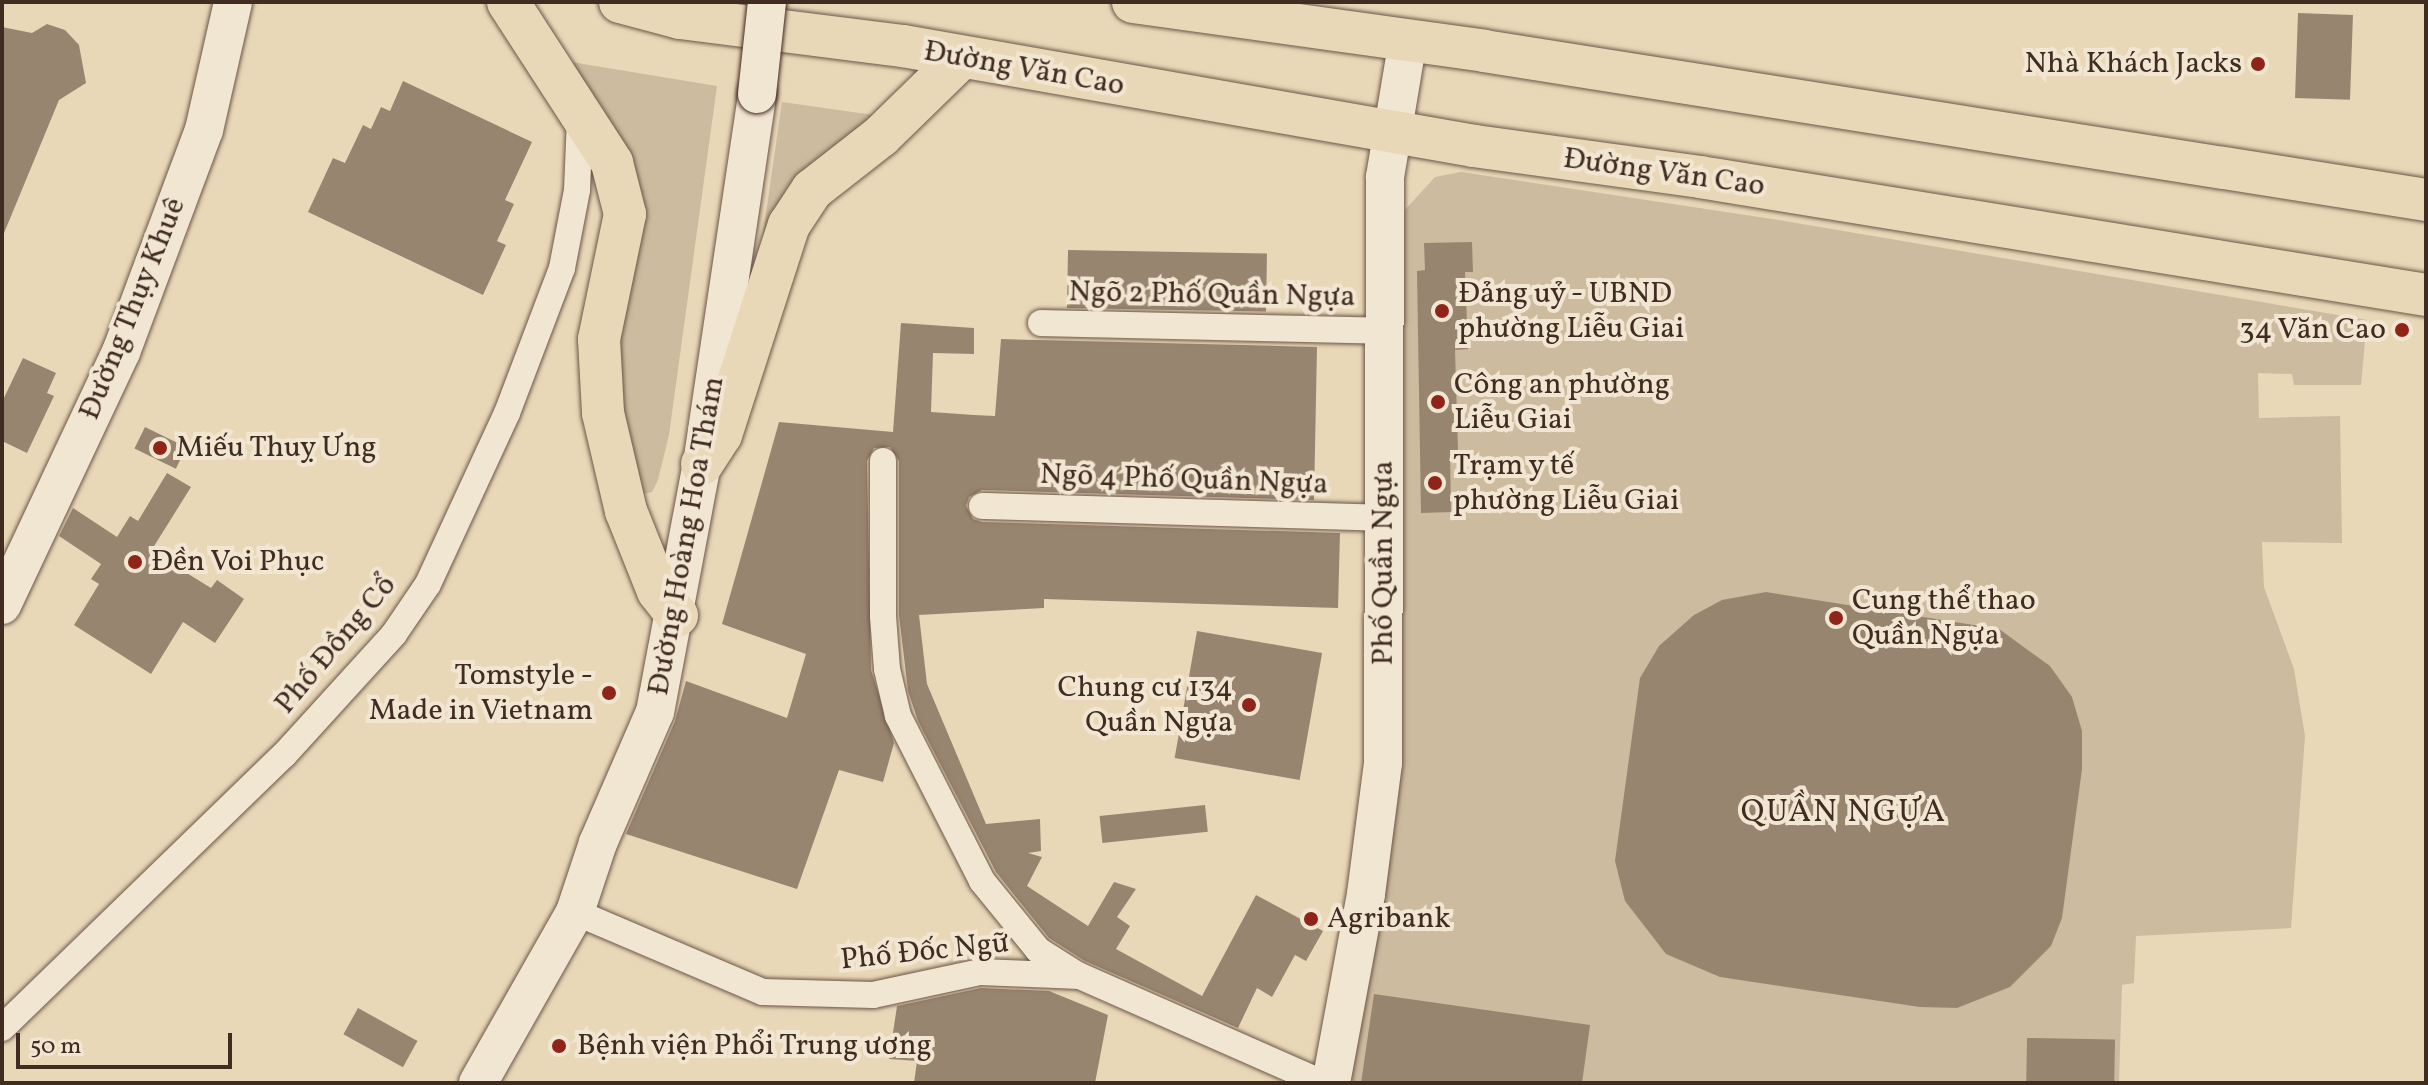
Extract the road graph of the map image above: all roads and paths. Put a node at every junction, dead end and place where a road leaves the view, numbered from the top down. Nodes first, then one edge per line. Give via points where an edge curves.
1 (233, 2) edge
2 (508, 2) edge
3 (620, 2) edge
4 (766, 2) edge
5 (1133, 2) edge
6 (1408, 40) junction
7 (903, 46) junction
8 (959, 60) junction
9 (580, 112) junction
10 (1395, 131) junction
11 (2426, 200) edge
12 (2426, 295) edge
13 (1041, 323) dead end
14 (1381, 331) junction
15 (883, 461) dead end
16 (702, 464) junction
17 (982, 506) dead end
18 (1384, 518) junction
19 (2, 605) edge
20 (677, 615) junction
21 (575, 912) junction
22 (1080, 976) junction
23 (2, 1028) edge
24 (478, 1083) edge
25 (1323, 1083) edge
26 (1331, 1083) edge

1 - 19 main road, Đường Thụy Khuê via 204,130 121,352
2 - 9 main road
3 - 7 main road, Đường Văn Cao via 710,23
4 - 7 main road, Đường Văn Cao via 811,9
4 - 16 main road, Đường Hoàng Hoa Thám, bridge
5 - 6 main road
6 - 10 main road, Phố Quần Ngựa
6 - 11 main road
7 - 8 main road, Đường Văn Cao
8 - 10 main road, Đường Văn Cao
8 - 16 main road via 881,136 812,190 789,225 721,435
9 - 20 main road via 612,163 625,214 599,339 598,379 611,465 658,591
9 - 23 street, Phố Đồng Cổ via 577,190 562,268 507,413 428,584 394,634 284,755
10 - 12 main road, Đường Văn Cao
10 - 14 main road, Phố Quần Ngựa via 1385,177
13 - 14 street, Ngõ 2 Phố Quần Ngựa
14 - 18 main road, Phố Quần Ngựa
15 - 22 street via 883,616 898,716 982,881 1038,950
16 - 20 main road, Đường Hoàng Hoa Thám
17 - 18 street, Ngõ 4 Phố Quần Ngựa
18 - 26 main road, Phố Quần Ngựa via 1383,763 1366,894
20 - 21 main road, Đường Hoàng Hoa Thám via 655,712 598,843
21 - 22 street, Phố Đốc Ngữ via 763,992 873,995 980,972
21 - 24 main road, Đường Hoàng Hoa Thám
22 - 25 street, Phố Đốc Ngữ

